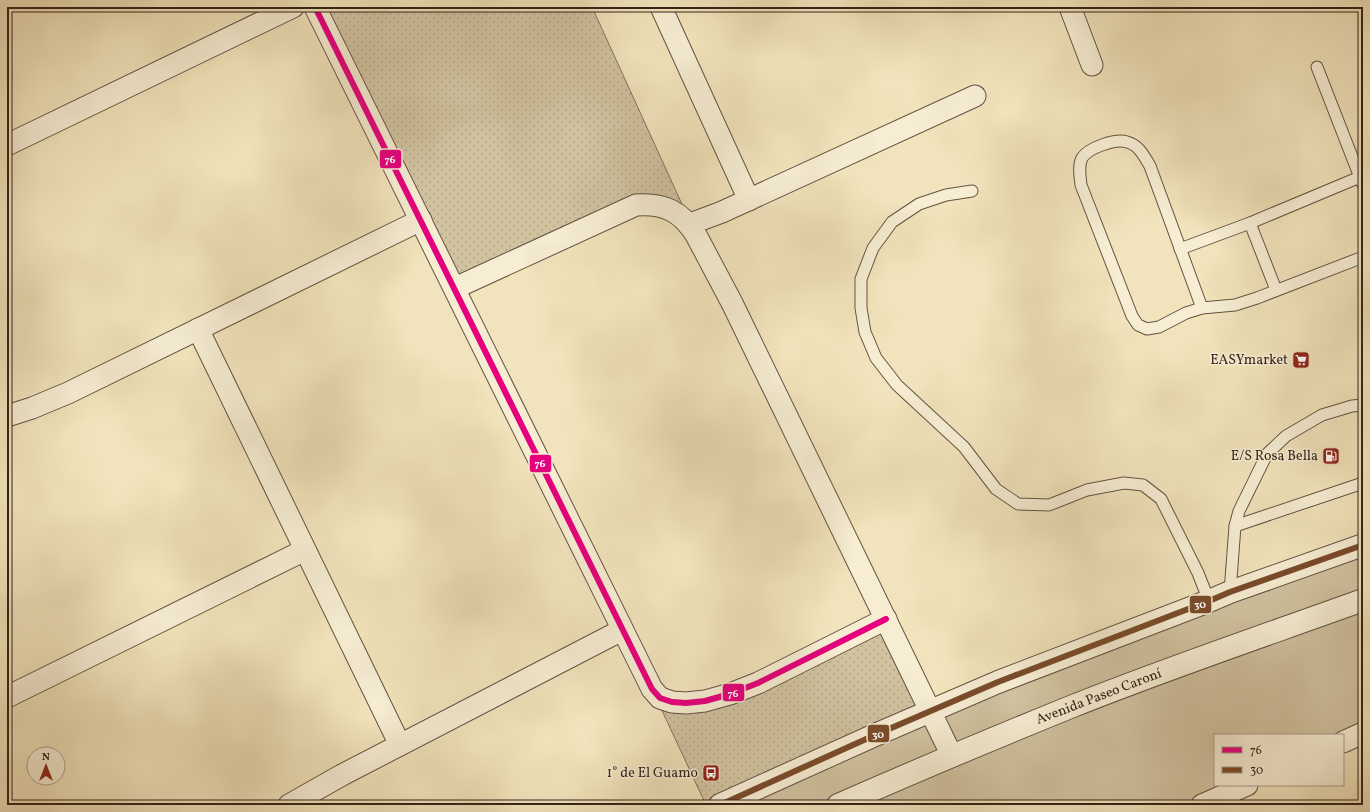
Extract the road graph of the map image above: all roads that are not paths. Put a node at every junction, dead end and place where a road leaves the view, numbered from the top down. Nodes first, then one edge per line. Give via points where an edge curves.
1 (293, 7) edge
2 (315, 7) edge
3 (661, 7) edge
4 (1070, 7) edge
5 (1092, 65) dead end
6 (1317, 67) dead end
7 (975, 96) dead end
8 (7, 145) edge
9 (1361, 181) edge
10 (972, 191) dead end
11 (749, 200) junction
12 (421, 220) junction
13 (1250, 223) junction
14 (690, 224) junction
15 (1180, 249) junction
16 (1363, 257) edge
17 (455, 288) junction
18 (1276, 290) junction
19 (1202, 308) junction
20 (198, 330) junction
21 (1363, 405) edge
22 (7, 416) edge
23 (1363, 483) edge
24 (1235, 526) junction
25 (1363, 545) edge
26 (305, 550) junction
27 (1230, 592) junction
28 (1363, 600) edge
29 (1209, 601) junction
30 (886, 619) junction
31 (622, 630) junction
32 (7, 697) edge
33 (930, 711) junction
34 (1363, 733) edge
35 (1344, 742) edge
36 (400, 745) junction
37 (952, 756) junction
38 (1245, 786) edge
39 (289, 805) edge
40 (720, 805) edge
41 (838, 805) edge
42 (1202, 805) edge

1 - 8 street
2 - 12 street
3 - 11 street
4 - 5 street
6 - 9 lane
7 - 11 street
9 - 13 lane
10 - 29 lane via 946,195 919,204 892,222 873,248 861,279 861,308 865,332 876,358 897,385 964,447 996,489 1018,504 1049,505 1087,490 1124,483 1143,485 1161,499 1198,572
11 - 14 street
12 - 17 street
12 - 20 street
13 - 15 lane
13 - 18 lane
14 - 17 street via 680,215 658,205 636,205
14 - 30 street via 732,303
15 - 19 lane
15 - 19 lane via 1150,166 1140,150 1127,141 1112,142 1092,149 1083,157 1079,171 1081,185 1132,316 1138,325 1147,329 1159,327
16 - 18 lane
17 - 31 street
18 - 19 lane via 1235,305
20 - 22 street via 68,393
20 - 26 street
21 - 24 lane via 1322,415 1286,436 1268,454 1239,511
23 - 24 lane
24 - 27 lane
25 - 27 street
26 - 32 street
26 - 36 street
27 - 29 street
28 - 37 street, Avenida Paseo Caroní via 1074,706
29 - 33 street via 998,682
30 - 31 street via 758,683 705,701 686,703 660,698 652,689
30 - 33 street
31 - 36 street
33 - 37 street
33 - 40 street
34 - 35 street
36 - 39 street
37 - 41 street, Avenida Paseo Caroní
38 - 42 street

